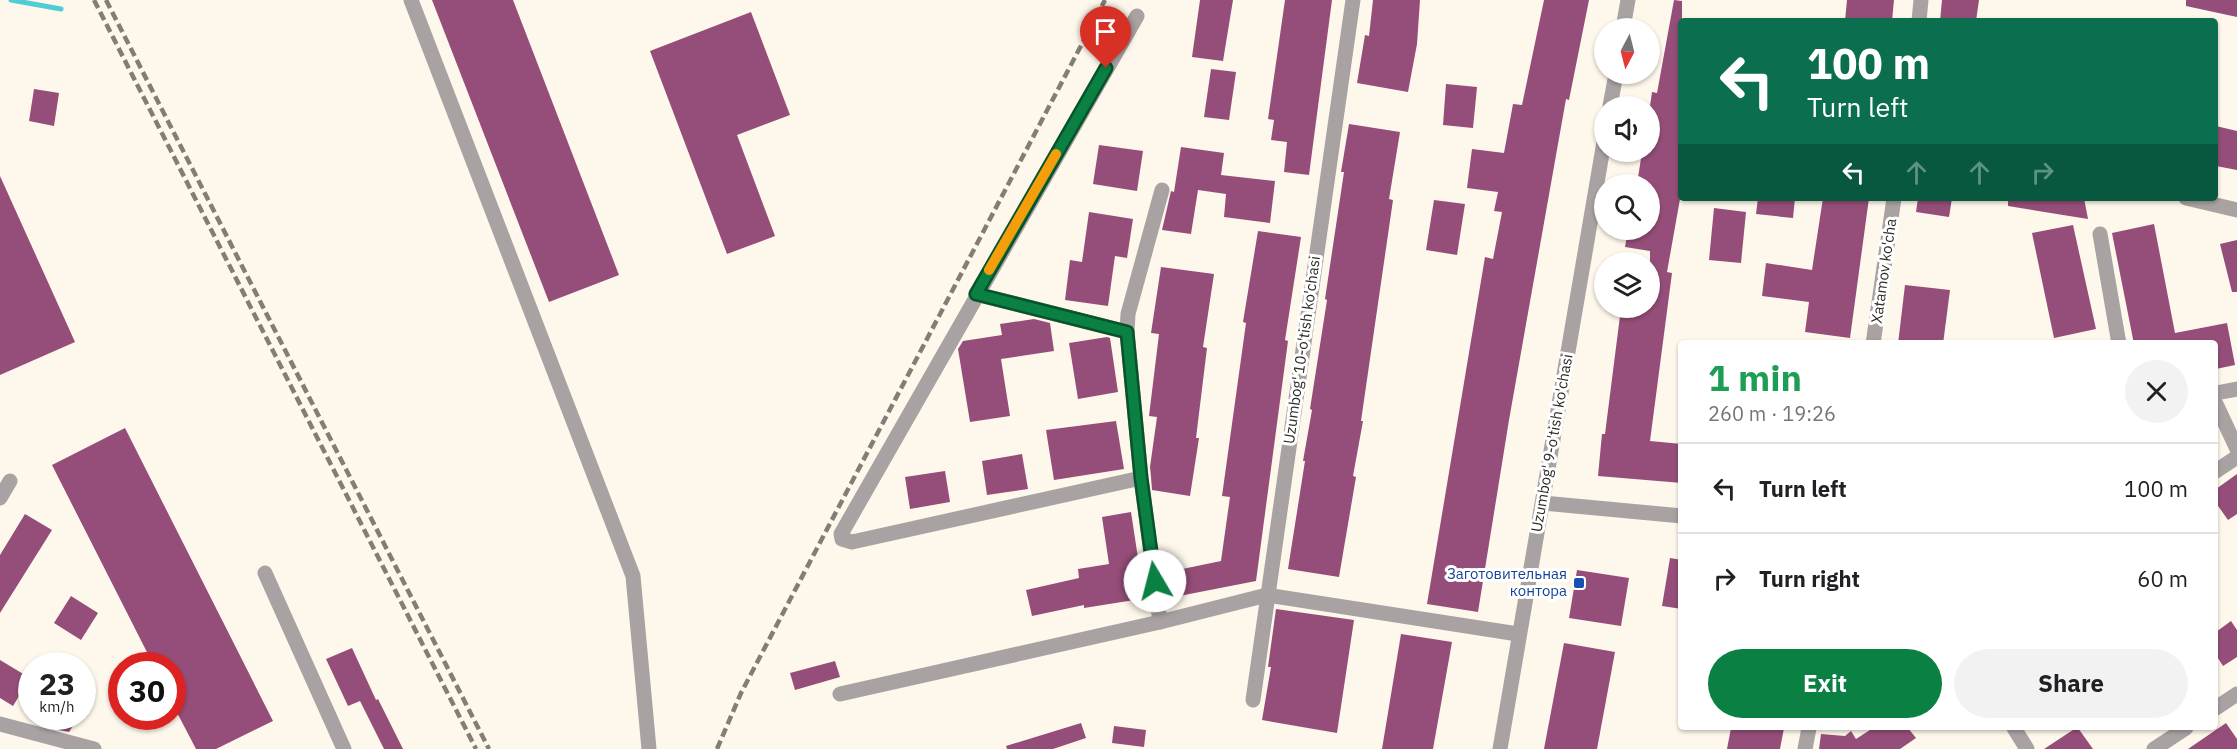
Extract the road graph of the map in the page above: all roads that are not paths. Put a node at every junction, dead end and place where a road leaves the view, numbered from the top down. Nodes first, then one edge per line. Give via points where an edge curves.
1 (411, 0) edge
2 (1353, 0) edge
3 (1628, 0) edge
4 (1922, 0) edge
5 (1137, 16) dead end
6 (1625, 18) edge
7 (1919, 18) edge
8 (1601, 162) edge
9 (1162, 190) dead end
10 (1894, 201) edge
11 (2199, 201) edge
12 (2237, 210) edge
13 (2100, 234) dead end
14 (976, 294) junction
15 (1127, 332) junction
16 (1874, 340) edge
17 (2119, 340) edge
18 (2237, 389) edge
19 (2218, 393) edge
20 (2218, 408) edge
21 (2237, 449) edge
22 (2237, 457) edge
23 (2218, 470) edge
24 (1141, 478) junction
25 (10, 481) dead end
26 (0, 498) edge
27 (1543, 503) junction
28 (1678, 516) edge
29 (266, 573) dead end
30 (1267, 595) junction
31 (1160, 622) junction
32 (1518, 634) junction
33 (840, 694) dead end
34 (2237, 694) edge
35 (1252, 700) dead end
36 (2218, 707) edge
37 (0, 724) edge
38 (1812, 730) edge
39 (2015, 730) edge
40 (2183, 730) edge
41 (94, 749) edge
42 (344, 749) edge
43 (649, 749) edge
44 (1500, 749) edge
45 (1805, 749) edge
46 (2027, 749) edge
47 (2154, 749) edge

1 - 43 street via 633,576
2 - 30 street, Uzumbog' 10-o'tish ko'chasi
3 - 6 street
4 - 7 street
5 - 14 street
8 - 27 street, Uzumbog' 9-o'tish ko'chasi
9 - 15 street via 1128,314
10 - 16 street, Xatamov ko'cha
11 - 12 street
13 - 17 street
14 - 15 street
14 - 24 street via 843,527 842,539 852,542
15 - 24 street
18 - 19 street
20 - 21 street
22 - 23 street
24 - 31 street
25 - 26 street
27 - 28 street
27 - 32 street, Uzumbog' 9-o'tish ko'chasi
29 - 42 street
30 - 31 street
30 - 32 street
30 - 35 street, Uzumbog' 10-o'tish ko'chasi
31 - 33 street
32 - 44 street, Uzumbog' 9-o'tish ko'chasi
34 - 36 street
37 - 41 street
38 - 45 street
39 - 46 street
40 - 47 street

